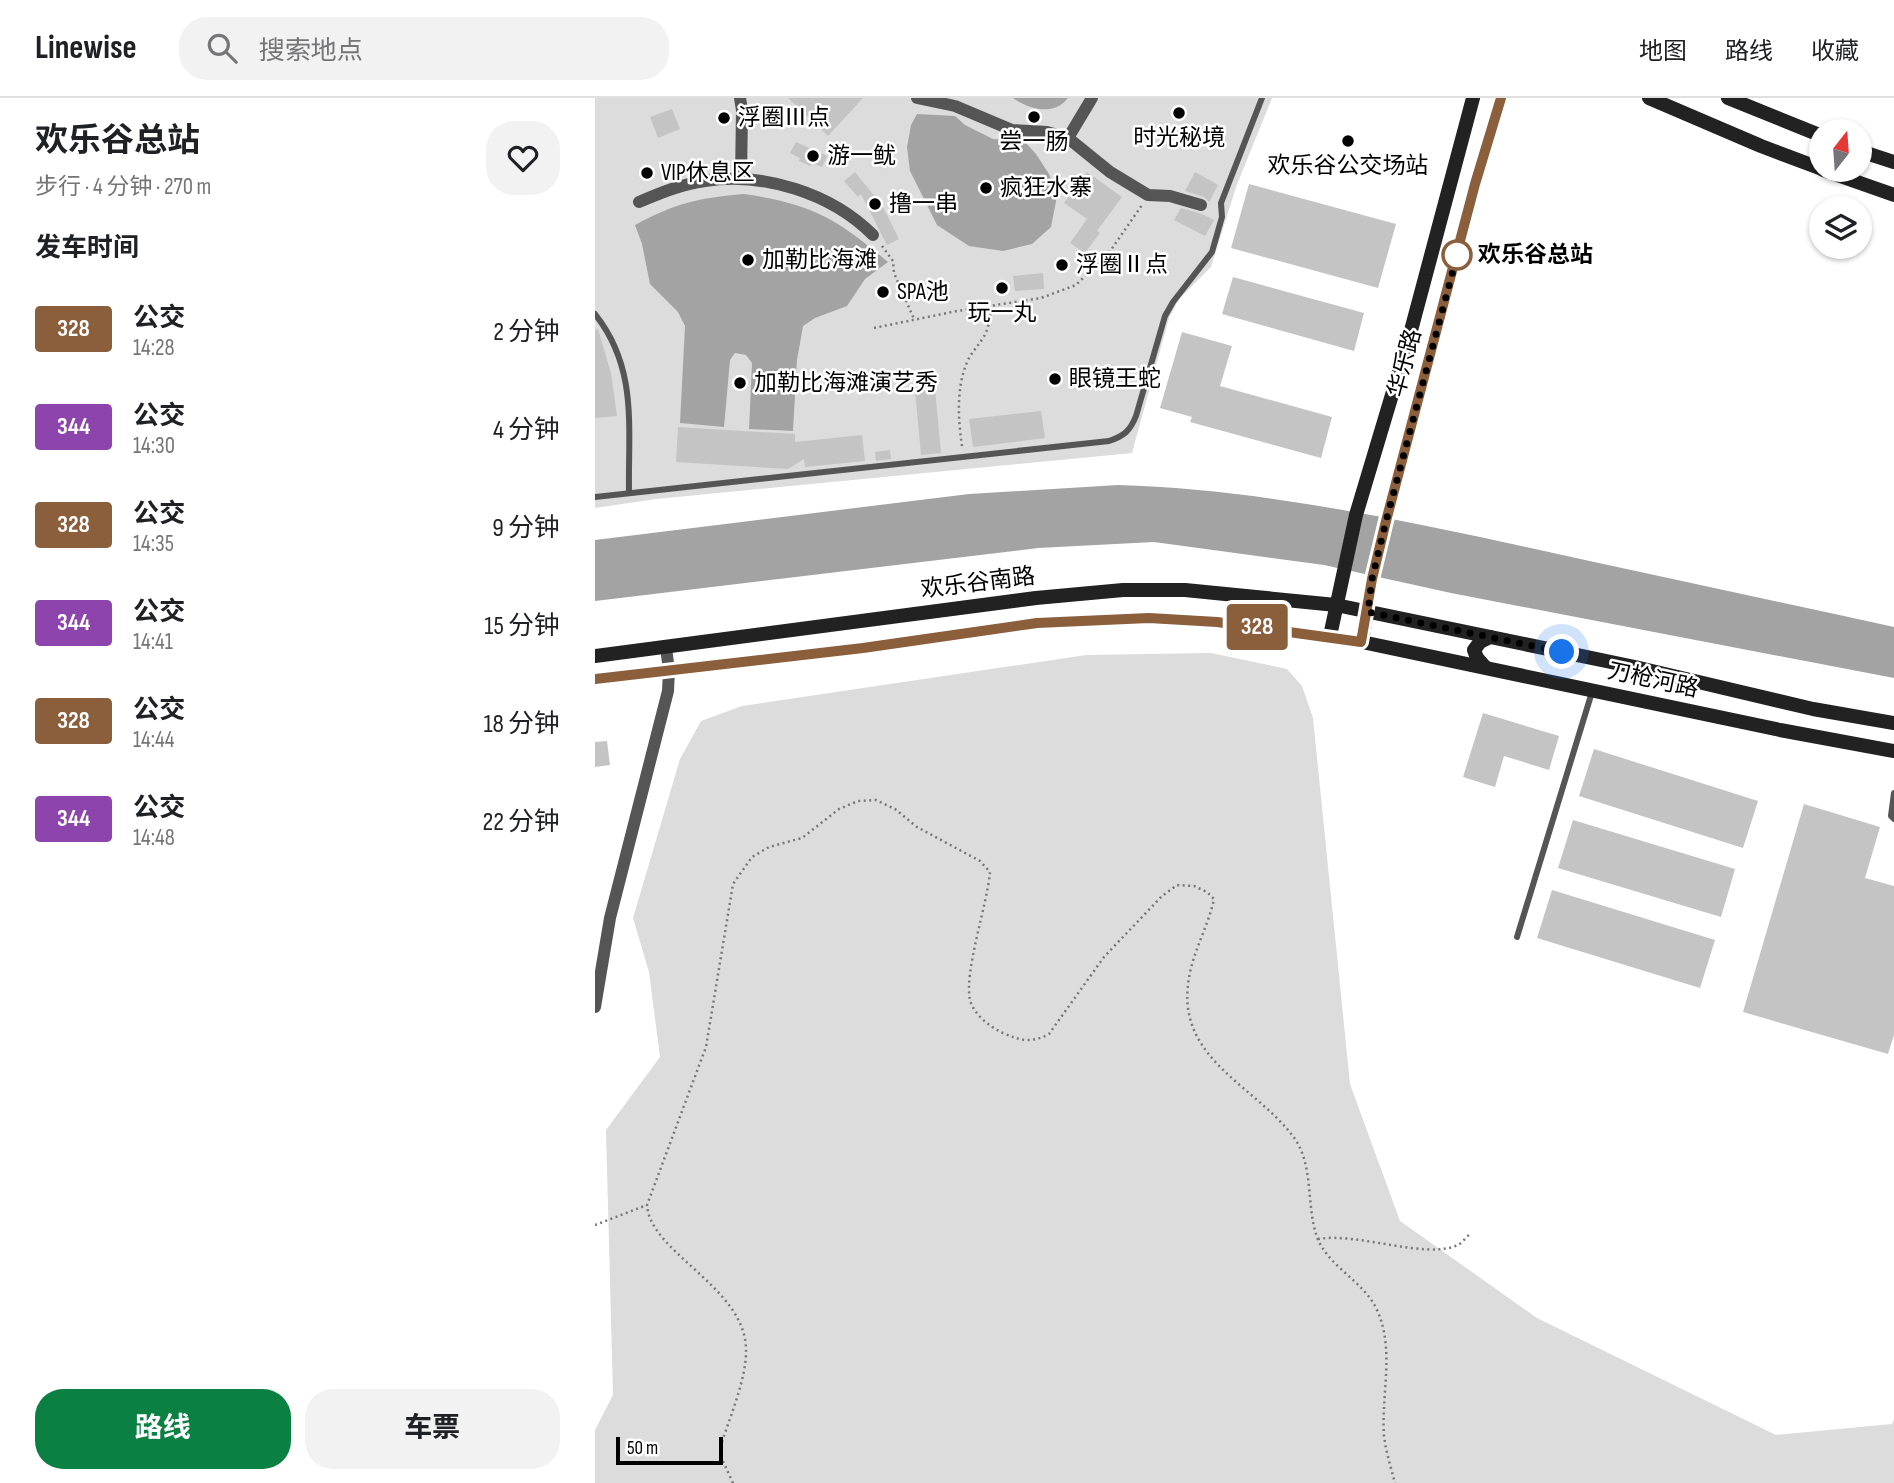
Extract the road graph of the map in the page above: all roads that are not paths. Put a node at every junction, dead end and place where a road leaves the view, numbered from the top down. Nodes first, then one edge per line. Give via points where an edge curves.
1 (754, 98) edge
2 (917, 98) edge
3 (1092, 98) edge
4 (1262, 98) edge
5 (1473, 98) edge
6 (1501, 98) edge
7 (1649, 98) edge
8 (1728, 98) edge
9 (741, 104) edge
10 (1809, 131) edge
11 (1068, 138) junction
12 (1873, 156) edge
13 (1894, 163) edge
14 (1809, 165) edge
15 (741, 178) junction
16 (1857, 182) edge
17 (1894, 195) edge
18 (639, 202) dead end
19 (1201, 205) dead end
20 (873, 235) road end
21 (595, 314) edge
22 (629, 492) junction
23 (595, 497) edge
24 (1336, 605) junction
25 (1368, 612) junction
26 (1330, 636) junction
27 (1490, 637) junction
28 (1361, 642) junction
29 (666, 648) junction
30 (595, 656) edge
31 (1485, 667) junction
32 (669, 670) junction
33 (595, 680) edge
34 (1593, 690) junction
35 (1894, 723) edge
36 (1894, 751) edge
37 (1894, 793) edge
38 (1894, 819) edge
39 (1517, 937) dead end
40 (595, 1007) edge

1 - 9 street
2 - 11 street via 955,106 1012,130
3 - 11 street
4 - 22 lane via 1221,203 1212,253 1165,316 1130,429 1122,436 1109,441
5 - 24 street, 华乐路 via 1356,515
6 - 25 street, 华乐路 via 1386,521
7 - 14 street
8 - 10 street
9 - 15 street
11 - 19 street via 1148,195
12 - 13 street
15 - 18 street via 704,181
15 - 20 street via 786,186 828,202 856,218
16 - 17 street
21 - 22 lane via 615,344 627,386
22 - 23 lane
24 - 25 street, 欢乐谷南路
24 - 26 street, 华乐路
24 - 29 street, 欢乐谷南路 via 1185,590 1123,590
25 - 27 street, 刀枪河路
25 - 28 street, 华乐路
26 - 28 street, 欢乐谷南路
26 - 32 street, 欢乐谷南路 via 1149,618 1037,623
27 - 31 street via 1474,650
27 - 35 street, 刀枪河路
28 - 31 street, 刀枪河路
29 - 30 street, 欢乐谷南路
29 - 32 street
31 - 34 street, 刀枪河路
32 - 33 street, 欢乐谷南路
32 - 40 street via 663,715 611,918
34 - 36 street, 刀枪河路
34 - 39 lane
37 - 38 lane

